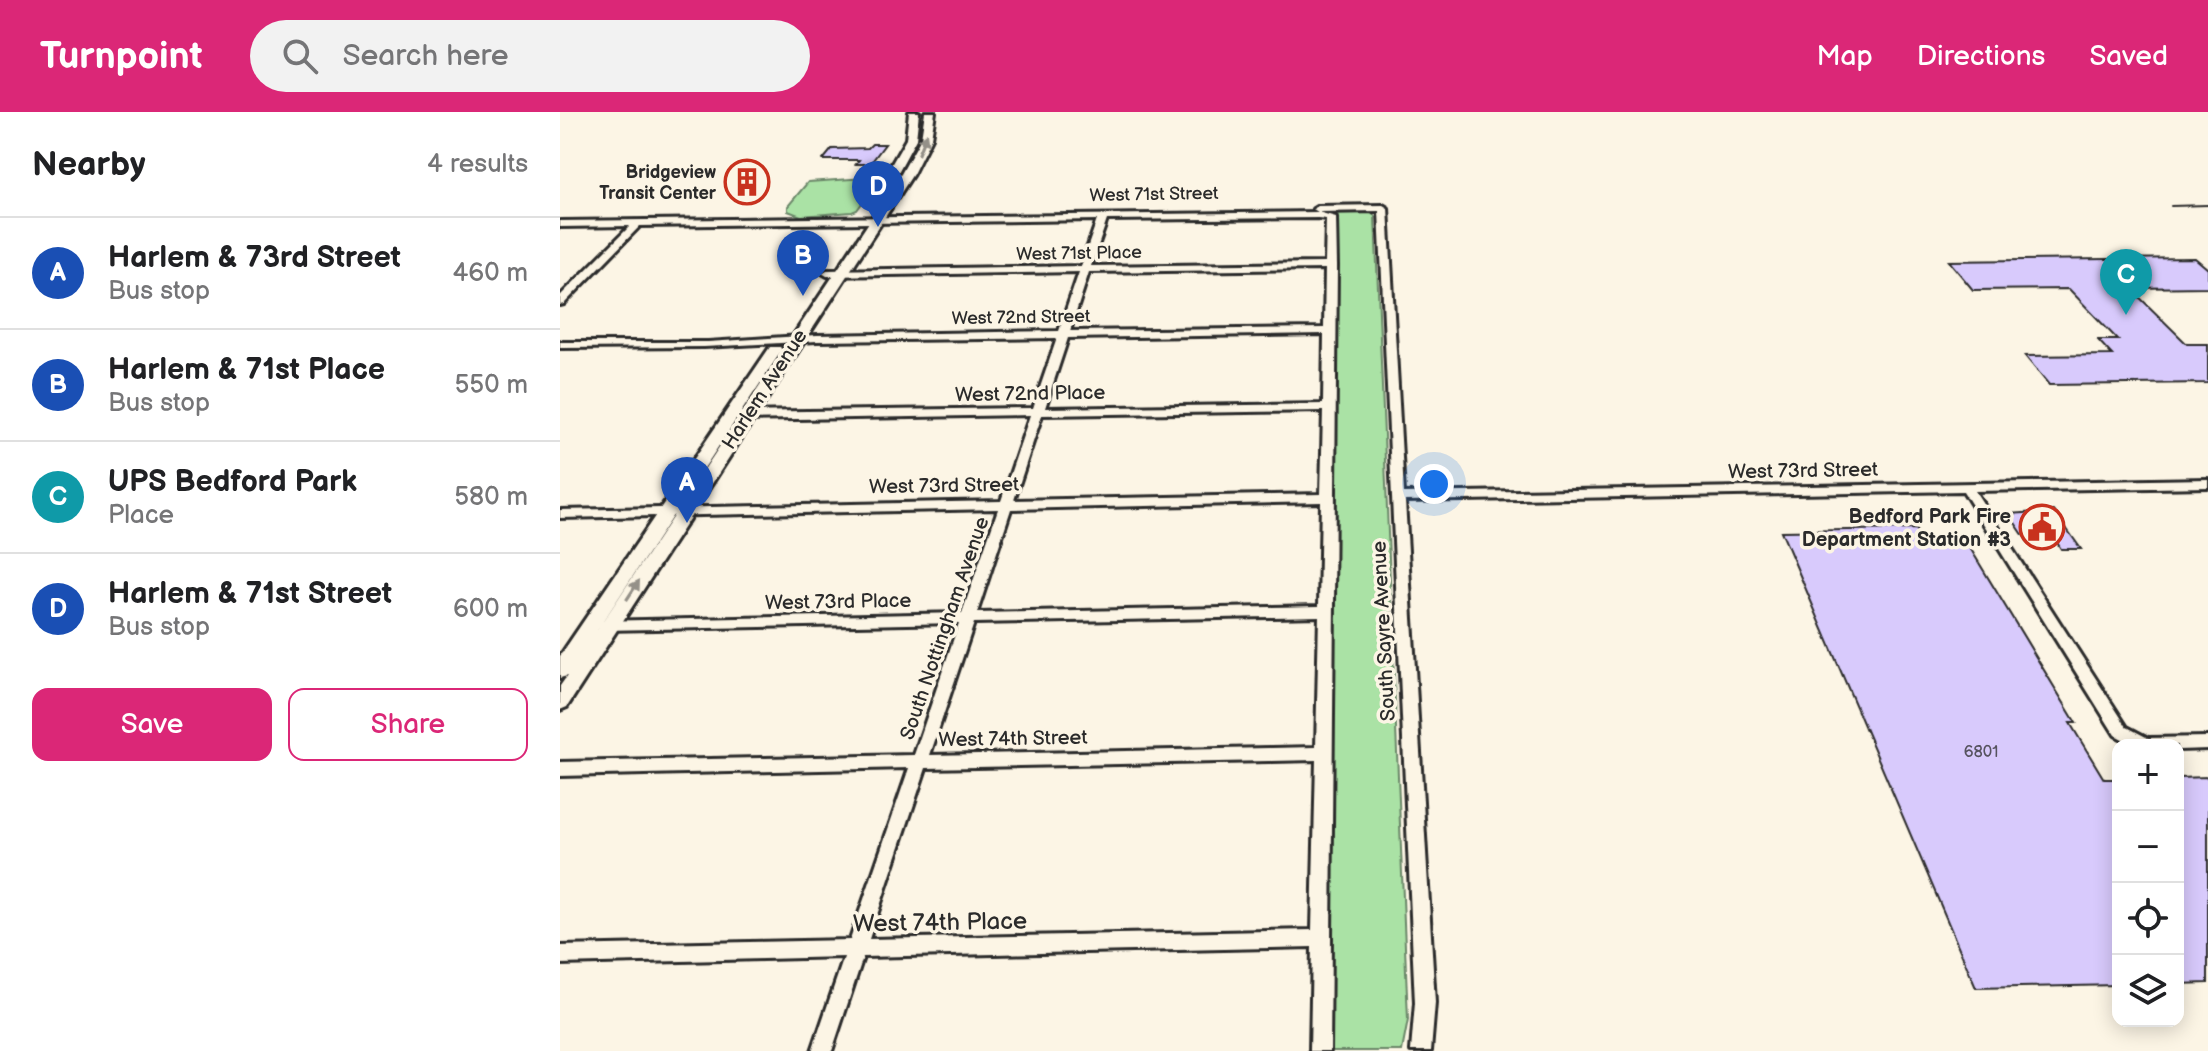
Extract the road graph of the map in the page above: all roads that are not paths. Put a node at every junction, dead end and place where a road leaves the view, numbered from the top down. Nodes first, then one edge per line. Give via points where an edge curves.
1 (914, 112) edge
2 (930, 112) edge
3 (1383, 208) joint
4 (1103, 217) junction
5 (925, 219) junction
6 (869, 220) junction
7 (638, 223) junction
8 (560, 224) edge
9 (1332, 266) junction
10 (1085, 269) junction
11 (834, 273) junction
12 (560, 302) edge
13 (1331, 331) junction
14 (1064, 334) junction
15 (789, 341) junction
16 (560, 345) edge
17 (1330, 407) junction
18 (1037, 411) junction
19 (739, 416) junction
20 (2208, 483) edge
21 (1967, 488) junction
22 (1398, 497) junction
23 (1328, 498) junction
24 (1007, 504) junction
25 (676, 510) junction
26 (560, 514) edge
27 (1326, 611) junction
28 (969, 618) junction
29 (601, 625) junction
30 (560, 671) edge
31 (560, 702) edge
32 (2208, 743) edge
33 (1323, 753) junction
34 (920, 762) junction
35 (560, 769) edge
36 (1321, 938) junction
37 (857, 948) junction
38 (560, 955) edge
39 (822, 1051) edge
40 (1320, 1051) edge
41 (1421, 1051) edge

1 - 6 main road, Harlem Avenue via 913,132
6 -> 2 main road, Harlem Avenue via 922,148
3 - 5 street, West 71st Street via 1006,212
3 - 22 street, South Sayre Avenue
4 - 5 street, West 71st Street
4 - 9 street, West 71st Street via 1328,216 1333,219
4 - 10 street, South Nottingham Avenue
5 - 6 street, West 71st Street
6 - 7 street, West 71st Street
6 - 11 main road, Harlem Avenue
7 - 8 street, West 71st Street
7 - 12 street
9 - 10 street, West 71st Place
9 - 13 street
10 - 11 street, West 71st Place
10 - 14 street, South Nottingham Avenue
11 - 15 main road, Harlem Avenue
13 - 14 street, West 72nd Street
13 - 17 street
14 - 15 street, West 72nd Street
14 - 18 street, South Nottingham Avenue
15 - 16 street, West 72nd Street
15 - 19 main road, Harlem Avenue
17 - 18 street, West 72nd Place
17 - 23 street
18 - 19 street, West 72nd Place
18 - 24 street, South Nottingham Avenue
19 - 25 main road, Harlem Avenue
20 - 21 street, West 73rd Street
21 - 22 street, West 73rd Street
21 - 32 street via 2121,731 2138,742
22 - 41 street, South Sayre Avenue via 1425,1003
23 - 24 street, West 73rd Street
23 - 27 street
24 - 25 street, West 73rd Street
24 - 28 street, South Nottingham Avenue
25 - 26 street, West 73rd Street
25 - 29 main road, Harlem Avenue
27 - 28 street, West 73rd Place
27 - 33 street
28 - 29 street, West 73rd Place
28 - 34 street, South Nottingham Avenue
29 - 30 main road, Harlem Avenue
29 - 31 main road, Harlem Avenue
33 - 34 street, West 74th Street
33 - 36 street
34 - 35 street, West 74th Street
34 - 37 street, South Nottingham Avenue
36 - 37 street, West 74th Place
36 - 40 street
37 - 38 street, West 74th Place
37 - 39 street, South Nottingham Avenue

